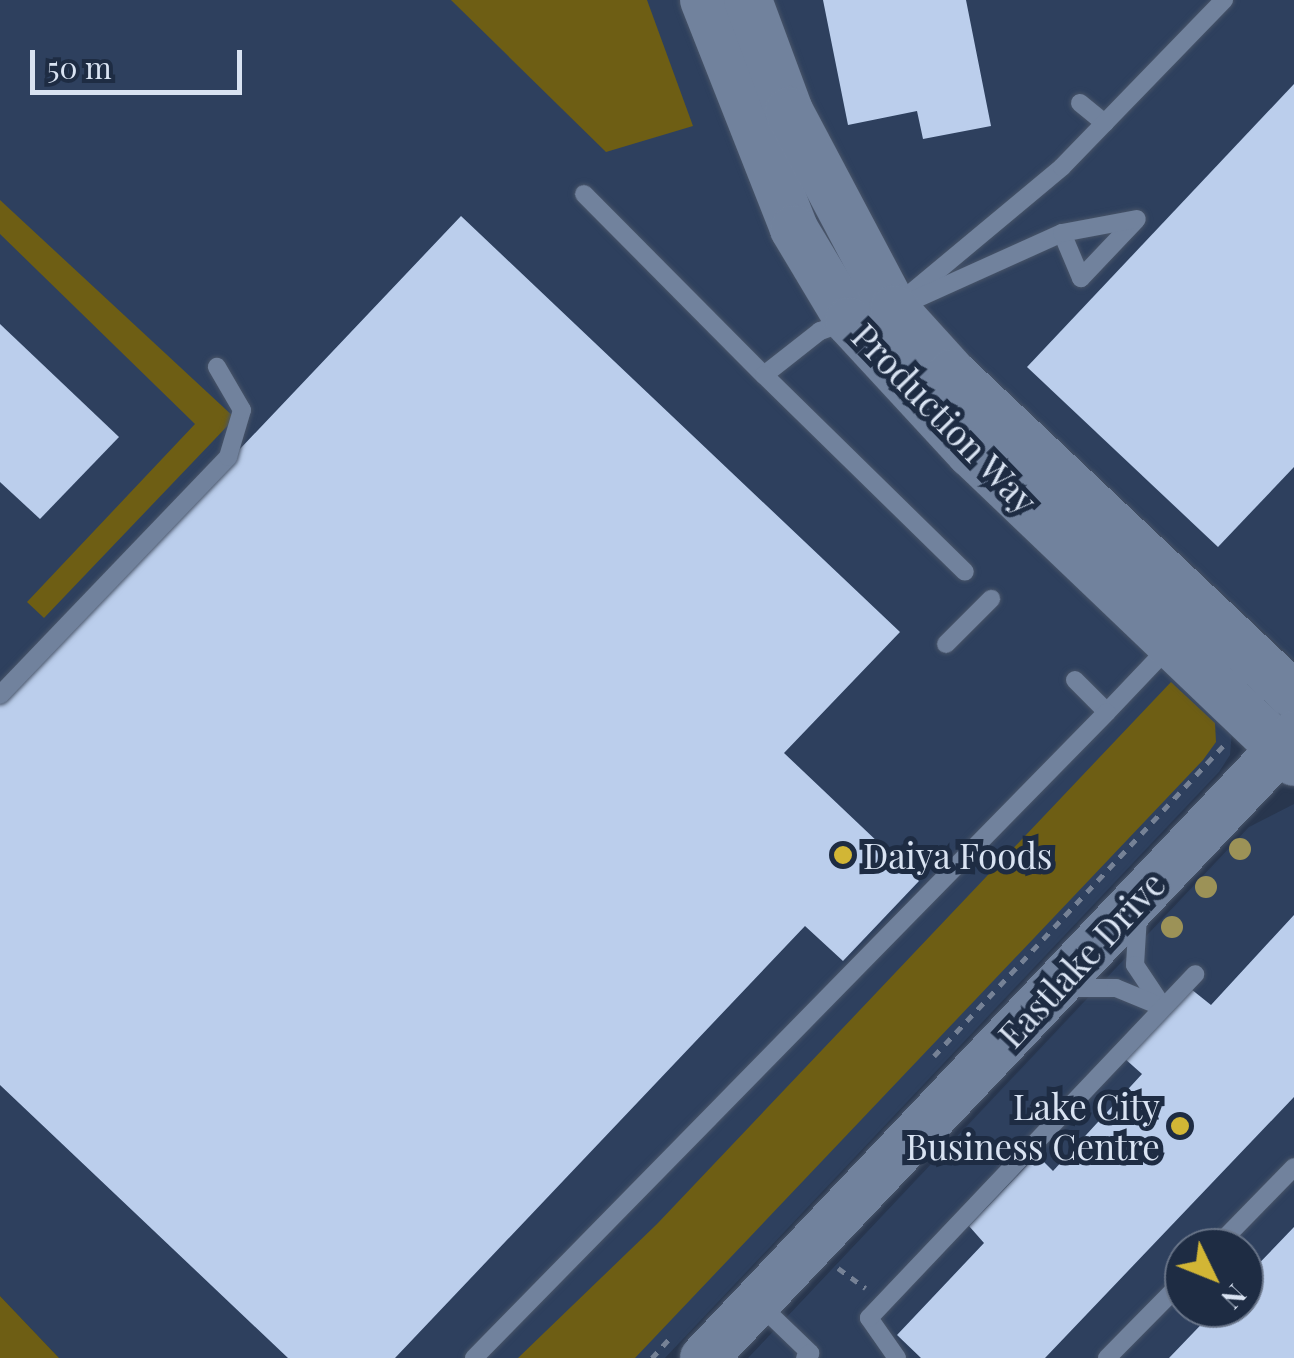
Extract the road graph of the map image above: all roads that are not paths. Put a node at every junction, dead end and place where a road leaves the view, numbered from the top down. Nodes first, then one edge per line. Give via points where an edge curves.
1 (704, 0) edge
2 (748, 0) edge
3 (1224, 0) edge
4 (1080, 103) dead end
5 (1105, 123) junction
6 (584, 194) dead end
7 (1062, 233) dead end
8 (872, 315) junction
9 (217, 367) dead end
10 (764, 375) junction
11 (965, 572) dead end
12 (991, 598) dead end
13 (946, 644) dead end
14 (1172, 644) junction
15 (1075, 680) dead end
16 (0, 695) edge
17 (1294, 695) edge
18 (1107, 712) junction
19 (1290, 748) edge
20 (1139, 898) junction
21 (1194, 974) dead end
22 (1054, 988) junction
23 (1163, 1007) junction
24 (1294, 1167) edge
25 (1235, 1228) edge
26 (1164, 1300) edge
27 (757, 1302) junction
28 (691, 1344) edge
29 (474, 1358) edge
30 (805, 1358) edge
31 (897, 1358) edge
32 (1107, 1358) edge

1 - 8 street, Production Way via 794,229
2 - 8 street, Production Way
3 - 5 lane
4 - 5 lane
5 - 8 lane
6 - 10 lane
7 - 8 lane
8 - 10 lane via 820,332
8 - 14 street, Production Way via 972,453
8 - 17 street, Production Way via 952,373
9 - 16 lane via 242,410 228,457
10 - 11 lane
12 - 13 lane
14 - 18 lane
14 - 19 street, Production Way
15 - 18 lane
18 - 29 lane
19 - 20 street, Eastlake Drive
20 - 22 street, Eastlake Drive
20 - 23 lane via 1135,965
21 - 23 lane
22 - 23 lane via 1116,988
22 - 27 street, Eastlake Drive
23 - 31 lane via 884,1302 868,1326
24 - 25 lane
26 - 32 lane
27 - 28 street, Eastlake Drive
27 - 30 lane via 810,1352

